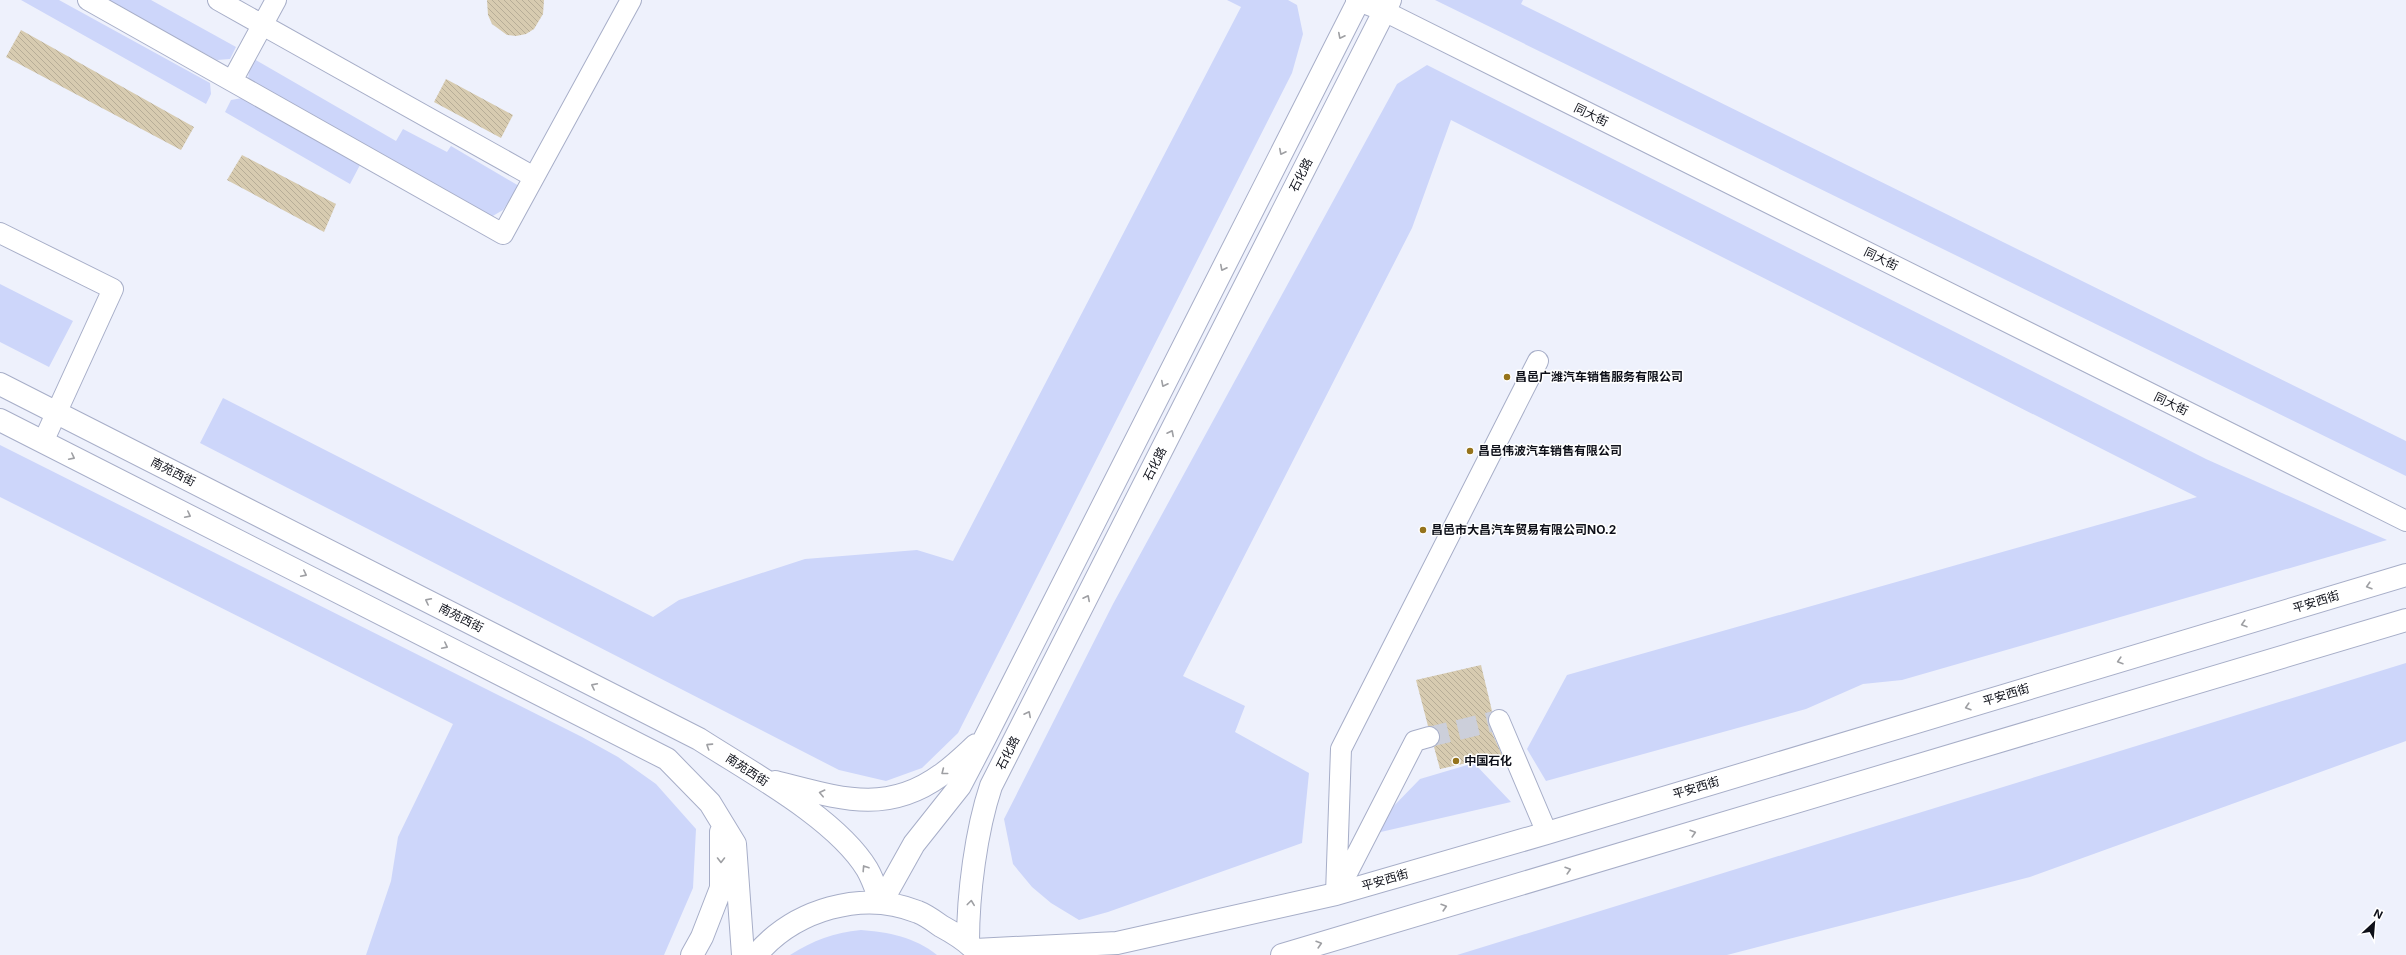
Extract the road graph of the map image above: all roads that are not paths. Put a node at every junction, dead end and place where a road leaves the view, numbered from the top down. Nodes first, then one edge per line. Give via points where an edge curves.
1 (88, 0) edge
2 (218, 0) edge
3 (276, 0) edge
4 (631, 0) edge
5 (1358, 0) edge
6 (1387, 6) edge
7 (263, 25) junction
8 (232, 81) junction
9 (534, 177) junction
10 (0, 233) edge
11 (1538, 361) dead end
12 (0, 384) edge
13 (56, 412) junction
14 (0, 420) edge
15 (43, 442) junction
16 (2406, 520) edge
17 (2406, 575) edge
18 (2406, 620) edge
19 (1499, 720) dead end
20 (1429, 737) tunnel mouth
21 (985, 738) junction
22 (759, 778) junction
23 (721, 821) junction
24 (1547, 833) junction
25 (1336, 894) junction
26 (882, 903) junction
27 (974, 949) edge
28 (692, 955) edge
29 (742, 955) edge
30 (756, 955) edge
31 (1282, 955) edge

1 - 8 street
2 - 7 street
3 - 7 street
4 - 9 street
5 - 6 street, 同大街
5 -> 21 main road
6 - 16 street, 同大街
27 -> 6 main road, 石化路 via 968,922 981,816 991,786
7 - 8 street
7 - 9 street
8 - 9 street via 503,234
10 - 13 street via 113,289
11 - 25 street via 1341,749
12 - 13 main road, 南苑西街
13 - 15 street
22 -> 13 main road, 南苑西街 via 699,739
14 - 15 main road
15 -> 23 main road via 667,759 710,803
17 -> 24 main road, 平安西街
31 -> 18 main road
19 - 24 street
20 - 25 street via 1415,741
21 -> 22 main road via 941,775 907,794 879,801 840,797
21 - 26 main road via 960,786 914,844
26 -> 22 main road, 南苑西街 via 868,870 844,840 806,808
23 -> 28 main road via 721,888 702,937
23 - 29 main road via 735,844
24 - 25 main road, 平安西街
25 - 27 main road, 平安西街 via 1117,943
26 - 27 main road via 918,912
26 - 30 main road via 833,906 798,920 768,941

